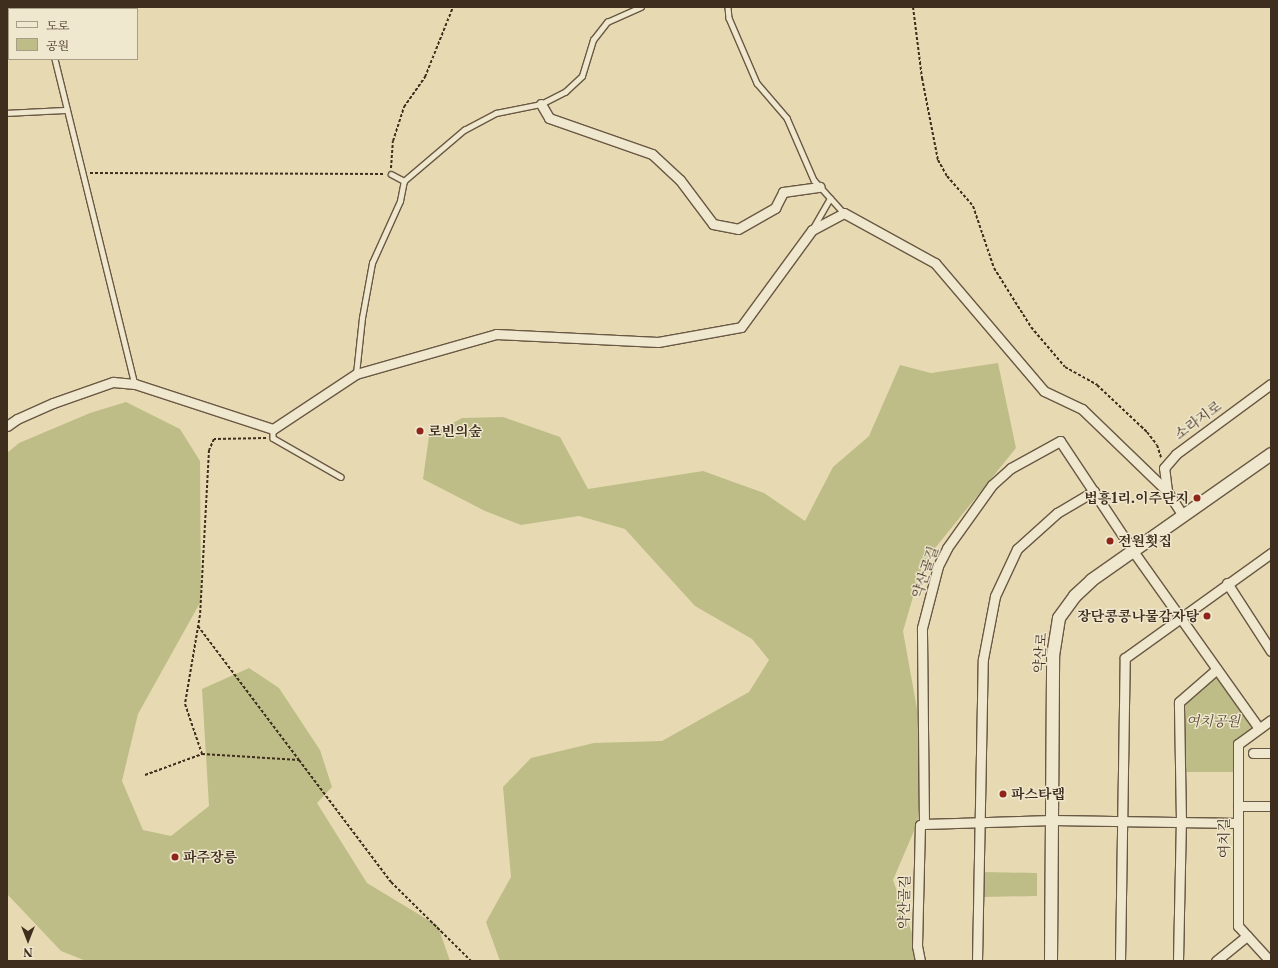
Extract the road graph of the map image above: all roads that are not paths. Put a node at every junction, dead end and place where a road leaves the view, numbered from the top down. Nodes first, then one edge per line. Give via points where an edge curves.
1 (641, 7) edge
2 (728, 7) edge
3 (55, 60) edge
4 (541, 104) junction
5 (67, 110) junction
6 (7, 113) edge
7 (391, 174) road end
8 (404, 181) junction
9 (820, 187) junction
10 (830, 198) junction
11 (844, 213) junction
12 (812, 230) junction
13 (356, 374) junction
14 (135, 384) junction
15 (1271, 384) edge
16 (7, 426) edge
17 (273, 434) junction
18 (1271, 454) edge
19 (341, 477) dead end
20 (1094, 491) junction
21 (1167, 491) junction
22 (1183, 516) junction
23 (1133, 552) junction
24 (1271, 553) edge
25 (1227, 583) junction
26 (1179, 616) junction
27 (1271, 650) edge
28 (1217, 669) junction
29 (1271, 720) edge
30 (1259, 728) junction
31 (1253, 753) dead end
32 (1271, 753) edge
33 (1238, 806) junction
34 (1271, 806) edge
35 (1052, 820) junction
36 (981, 822) junction
37 (1122, 822) junction
38 (1181, 822) junction
39 (1238, 823) junction
40 (924, 824) junction
41 (1247, 936) junction
42 (920, 961) edge
43 (977, 961) edge
44 (1052, 961) edge
45 (1120, 961) edge
46 (1178, 961) edge
47 (1216, 961) edge
48 (1270, 961) edge

1 - 4 lane via 607,22 592,40 582,76 565,92
2 - 9 lane via 729,18 757,83 787,118 814,180
3 - 5 lane
4 - 8 lane via 496,113 464,130
4 - 9 street via 549,118 652,154 680,180 713,224 738,229 775,208 783,192
5 - 6 lane
5 - 14 lane
7 - 8 lane
8 - 13 lane via 400,201 372,263 362,318
9 - 10 lane
10 - 11 lane
10 - 12 lane
11 - 12 street
11 - 21 street via 935,263 1044,391 1082,409
12 - 13 street via 740,327 658,342 496,334
13 - 17 street
14 - 16 street via 113,382 53,403
14 - 17 street
15 - 21 street, 소라지로 via 1176,454 1164,468
17 - 19 lane
18 - 22 street, 약산로
20 - 23 street, 약산골길
20 - 36 street via 1057,513 1017,549 995,596 983,659
20 - 40 street, 약산골길 via 1060,441 1011,468 992,485 947,548 938,566 922,628
21 - 22 street
22 - 23 street, 약산로
23 - 26 street, 약산골길
23 - 35 street, 약산로 via 1092,580 1075,596 1059,618 1053,656
24 - 25 street
25 - 26 street
25 - 27 street
26 - 28 street, 약산골길
26 - 37 street via 1124,658
28 - 30 street, 약산골길
28 - 38 street via 1179,702
29 - 30 street, 여치길
30 - 33 street, 여치길 via 1238,744
31 - 32 street
33 - 34 street
33 - 39 street, 여치길
35 - 36 street
35 - 37 street
35 - 44 street, 약산로
36 - 40 street
36 - 43 street
37 - 38 street
37 - 45 street
38 - 39 street
38 - 46 street
39 - 41 street, 여치길 via 1238,926
40 - 42 street, 약산골길 via 920,825 917,946
41 - 47 street
41 - 48 street, 여치길

